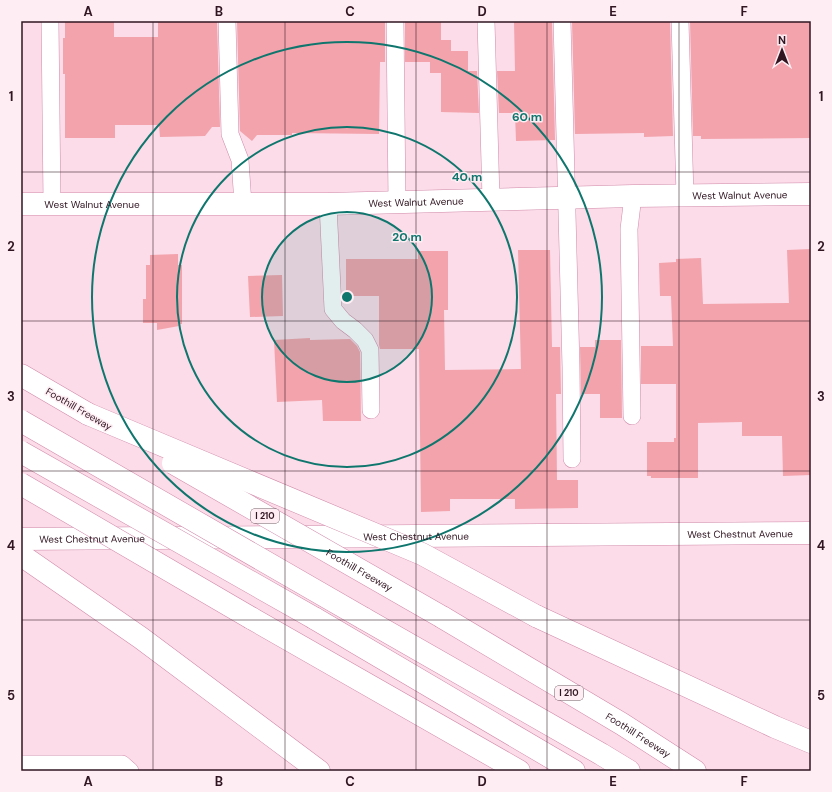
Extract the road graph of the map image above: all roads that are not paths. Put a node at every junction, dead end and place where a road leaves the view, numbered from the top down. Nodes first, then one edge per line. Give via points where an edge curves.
1 (50, 21) edge
2 (227, 21) edge
3 (395, 21) edge
4 (486, 21) edge
5 (562, 21) edge
6 (680, 21) edge
7 (811, 194) edge
8 (633, 196) junction
9 (684, 196) junction
10 (566, 198) junction
11 (491, 199) junction
12 (397, 202) junction
13 (21, 204) edge
14 (52, 204) junction
15 (243, 204) junction
16 (328, 204) junction
17 (21, 375) edge
18 (371, 410) dead end
19 (88, 414) junction
20 (632, 416) dead end
21 (21, 422) edge
22 (21, 452) edge
23 (572, 459) dead end
24 (21, 484) edge
25 (811, 533) edge
26 (21, 539) edge
27 (21, 555) edge
28 (811, 742) edge
29 (21, 764) edge
30 (130, 771) edge
31 (319, 771) edge
32 (519, 771) edge
33 (574, 771) edge
34 (628, 771) edge
35 (695, 771) edge

1 - 14 lane
2 - 15 lane via 230,134 240,160
3 - 12 lane
4 - 11 lane
5 - 10 lane
6 - 9 lane
7 - 9 main road, West Walnut Avenue
8 - 9 main road, West Walnut Avenue
8 - 10 main road, West Walnut Avenue
8 - 20 lane via 629,229
10 - 11 main road, West Walnut Avenue
10 - 23 lane
11 - 12 main road, West Walnut Avenue
12 - 16 main road, West Walnut Avenue
13 - 14 main road, West Walnut Avenue
14 - 15 main road, West Walnut Avenue
15 - 16 main road, West Walnut Avenue
16 - 18 lane via 333,309 365,340 370,350
17 - 19 main road, Foothill Freeway / I 210
19 - 28 main road, bridge via 422,554 536,616
19 - 35 main road, Foothill Freeway / I 210, bridge via 442,617 622,724
21 - 34 main road, bridge
22 - 33 main road, bridge via 314,618
24 - 32 main road, bridge
25 - 26 main road, West Chestnut Avenue
27 - 31 main road via 141,638
29 - 30 lane via 122,764

